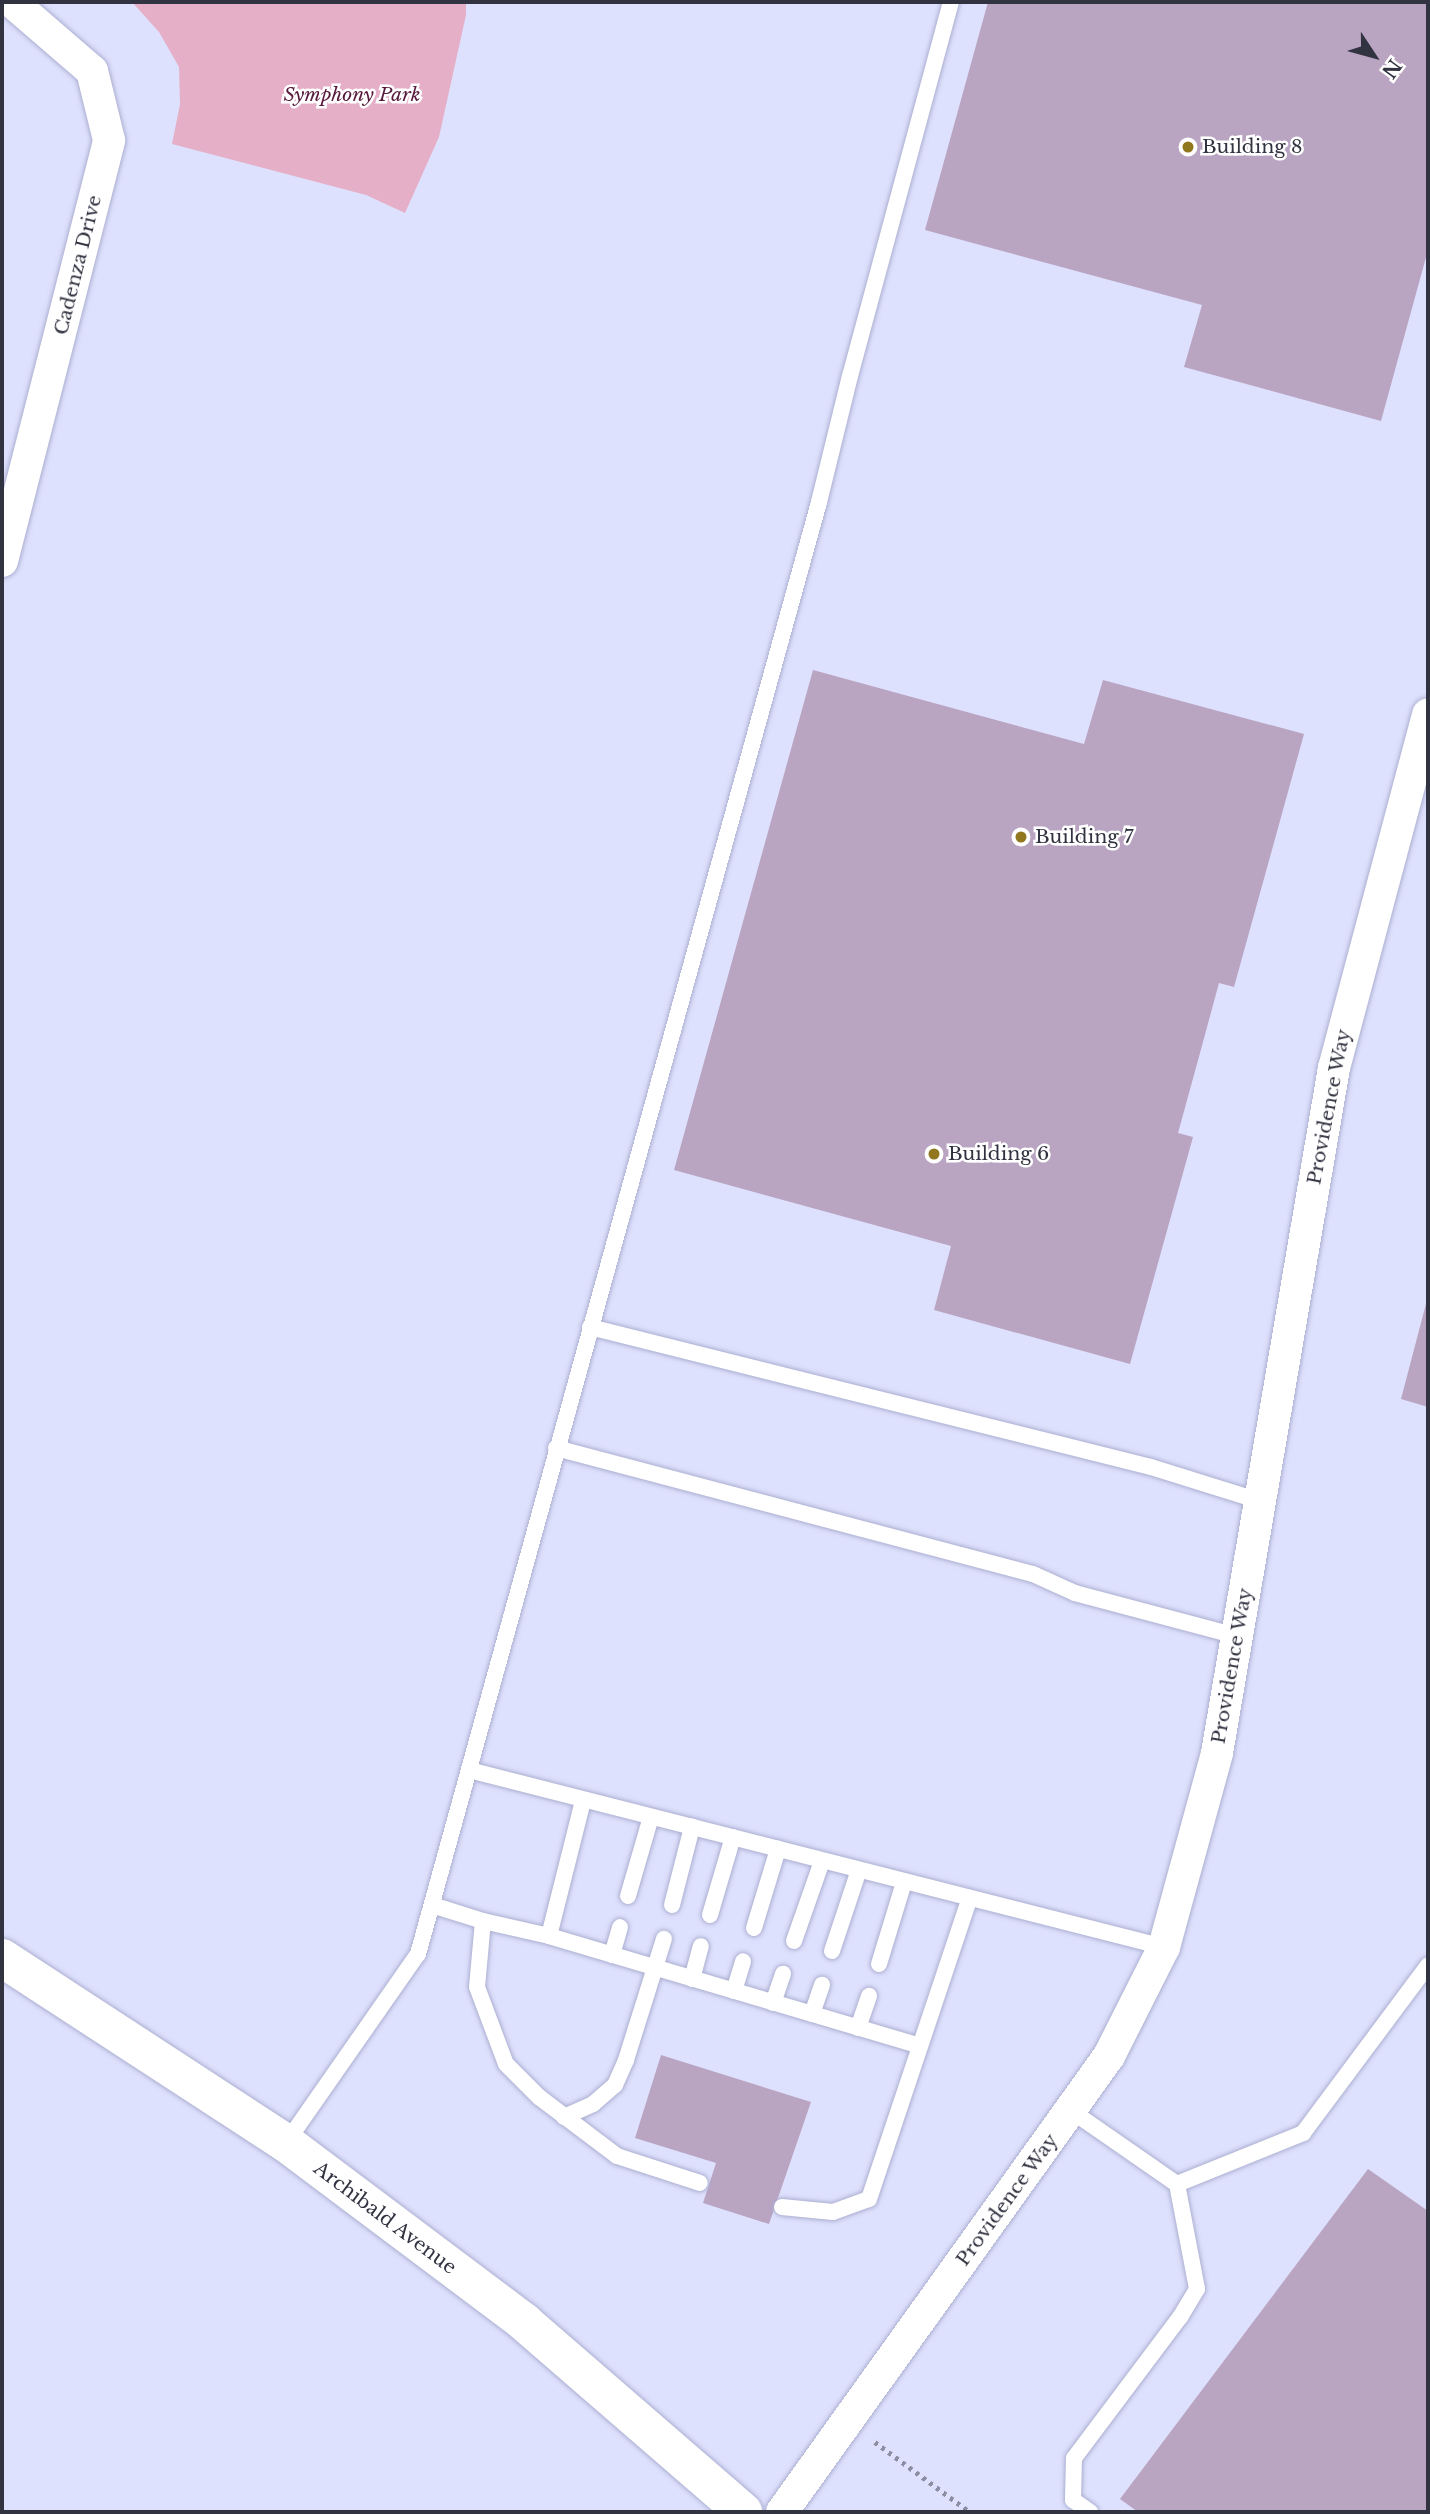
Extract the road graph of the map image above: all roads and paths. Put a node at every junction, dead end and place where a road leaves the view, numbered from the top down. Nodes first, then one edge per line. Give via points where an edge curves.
1 (12, 2) edge
2 (951, 2) edge
3 (7, 515) edge
4 (2, 561) edge
5 (1428, 714) edge
6 (590, 1327) junction
7 (556, 1448) junction
8 (1260, 1501) junction
9 (1237, 1636) junction
10 (469, 1770) junction
11 (583, 1801) junction
12 (651, 1817) junction
13 (692, 1827) junction
14 (733, 1837) junction
15 (778, 1849) junction
16 (822, 1861) junction
17 (859, 1870) junction
18 (904, 1882) junction
19 (628, 1896) dead end
20 (970, 1898) junction
21 (432, 1905) junction
22 (672, 1905) dead end
23 (710, 1915) dead end
24 (482, 1922) junction
25 (620, 1927) dead end
26 (754, 1928) dead end
27 (549, 1936) junction
28 (664, 1939) dead end
29 (794, 1941) dead end
30 (701, 1947) dead end
31 (1164, 1947) junction
32 (832, 1951) dead end
33 (612, 1955) junction
34 (2, 1958) edge
35 (743, 1961) dead end
36 (879, 1964) dead end
37 (1428, 1965) edge
38 (655, 1967) junction
39 (783, 1973) dead end
40 (692, 1979) junction
41 (822, 1985) dead end
42 (734, 1991) junction
43 (869, 1996) dead end
44 (773, 2003) junction
45 (813, 2014) junction
46 (858, 2028) junction
47 (920, 2046) junction
48 (1070, 2110) junction
49 (564, 2117) junction
50 (286, 2143) junction
51 (700, 2183) dead end
52 (1177, 2184) junction
53 (782, 2207) dead end
54 (847, 2422) junction
55 (743, 2512) edge
56 (782, 2512) edge
57 (970, 2512) edge
58 (1090, 2512) edge

1 - 3 street, Cadenza Drive via 92,71 109,140
2 - 6 lane via 853,362 820,502
3 - 4 street, Cadenza Drive
5 - 8 street, Providence Way via 1334,1068
6 - 7 lane
6 - 8 lane via 1151,1467
7 - 9 lane via 1033,1574 1076,1593
7 - 10 lane
8 - 9 street, Providence Way
9 - 31 street, Providence Way via 1217,1753
10 - 11 lane
10 - 21 lane
11 - 12 lane
11 - 27 lane
12 - 13 lane
12 - 19 lane
13 - 14 lane
13 - 22 lane
14 - 15 lane
14 - 23 lane
15 - 16 lane
15 - 26 lane
16 - 17 lane
16 - 29 lane
17 - 18 lane
17 - 32 lane
18 - 20 lane
18 - 36 lane
20 - 31 lane
20 - 47 lane
21 - 24 lane
21 - 50 lane via 418,1954
24 - 27 lane
24 - 49 lane via 477,1987 506,2064
25 - 33 lane
27 - 33 lane
28 - 38 lane
30 - 40 lane
31 - 48 street, Providence Way via 1109,2056
33 - 38 lane
34 - 50 main road, Archibald Avenue
35 - 42 lane
37 - 52 lane via 1303,2133
38 - 40 lane
38 - 49 lane via 615,2085 593,2104
39 - 44 lane
40 - 42 lane
41 - 45 lane
42 - 44 lane
43 - 46 lane
44 - 45 lane
45 - 46 lane
46 - 47 lane
47 - 53 lane via 869,2199 833,2212
48 - 52 lane
48 - 54 street, Providence Way
49 - 51 lane via 617,2156
50 - 55 main road, Archibald Avenue via 524,2322
52 - 58 lane via 1197,2289 1074,2458 1073,2500
54 - 56 street, Providence Way
54 - 57 path

